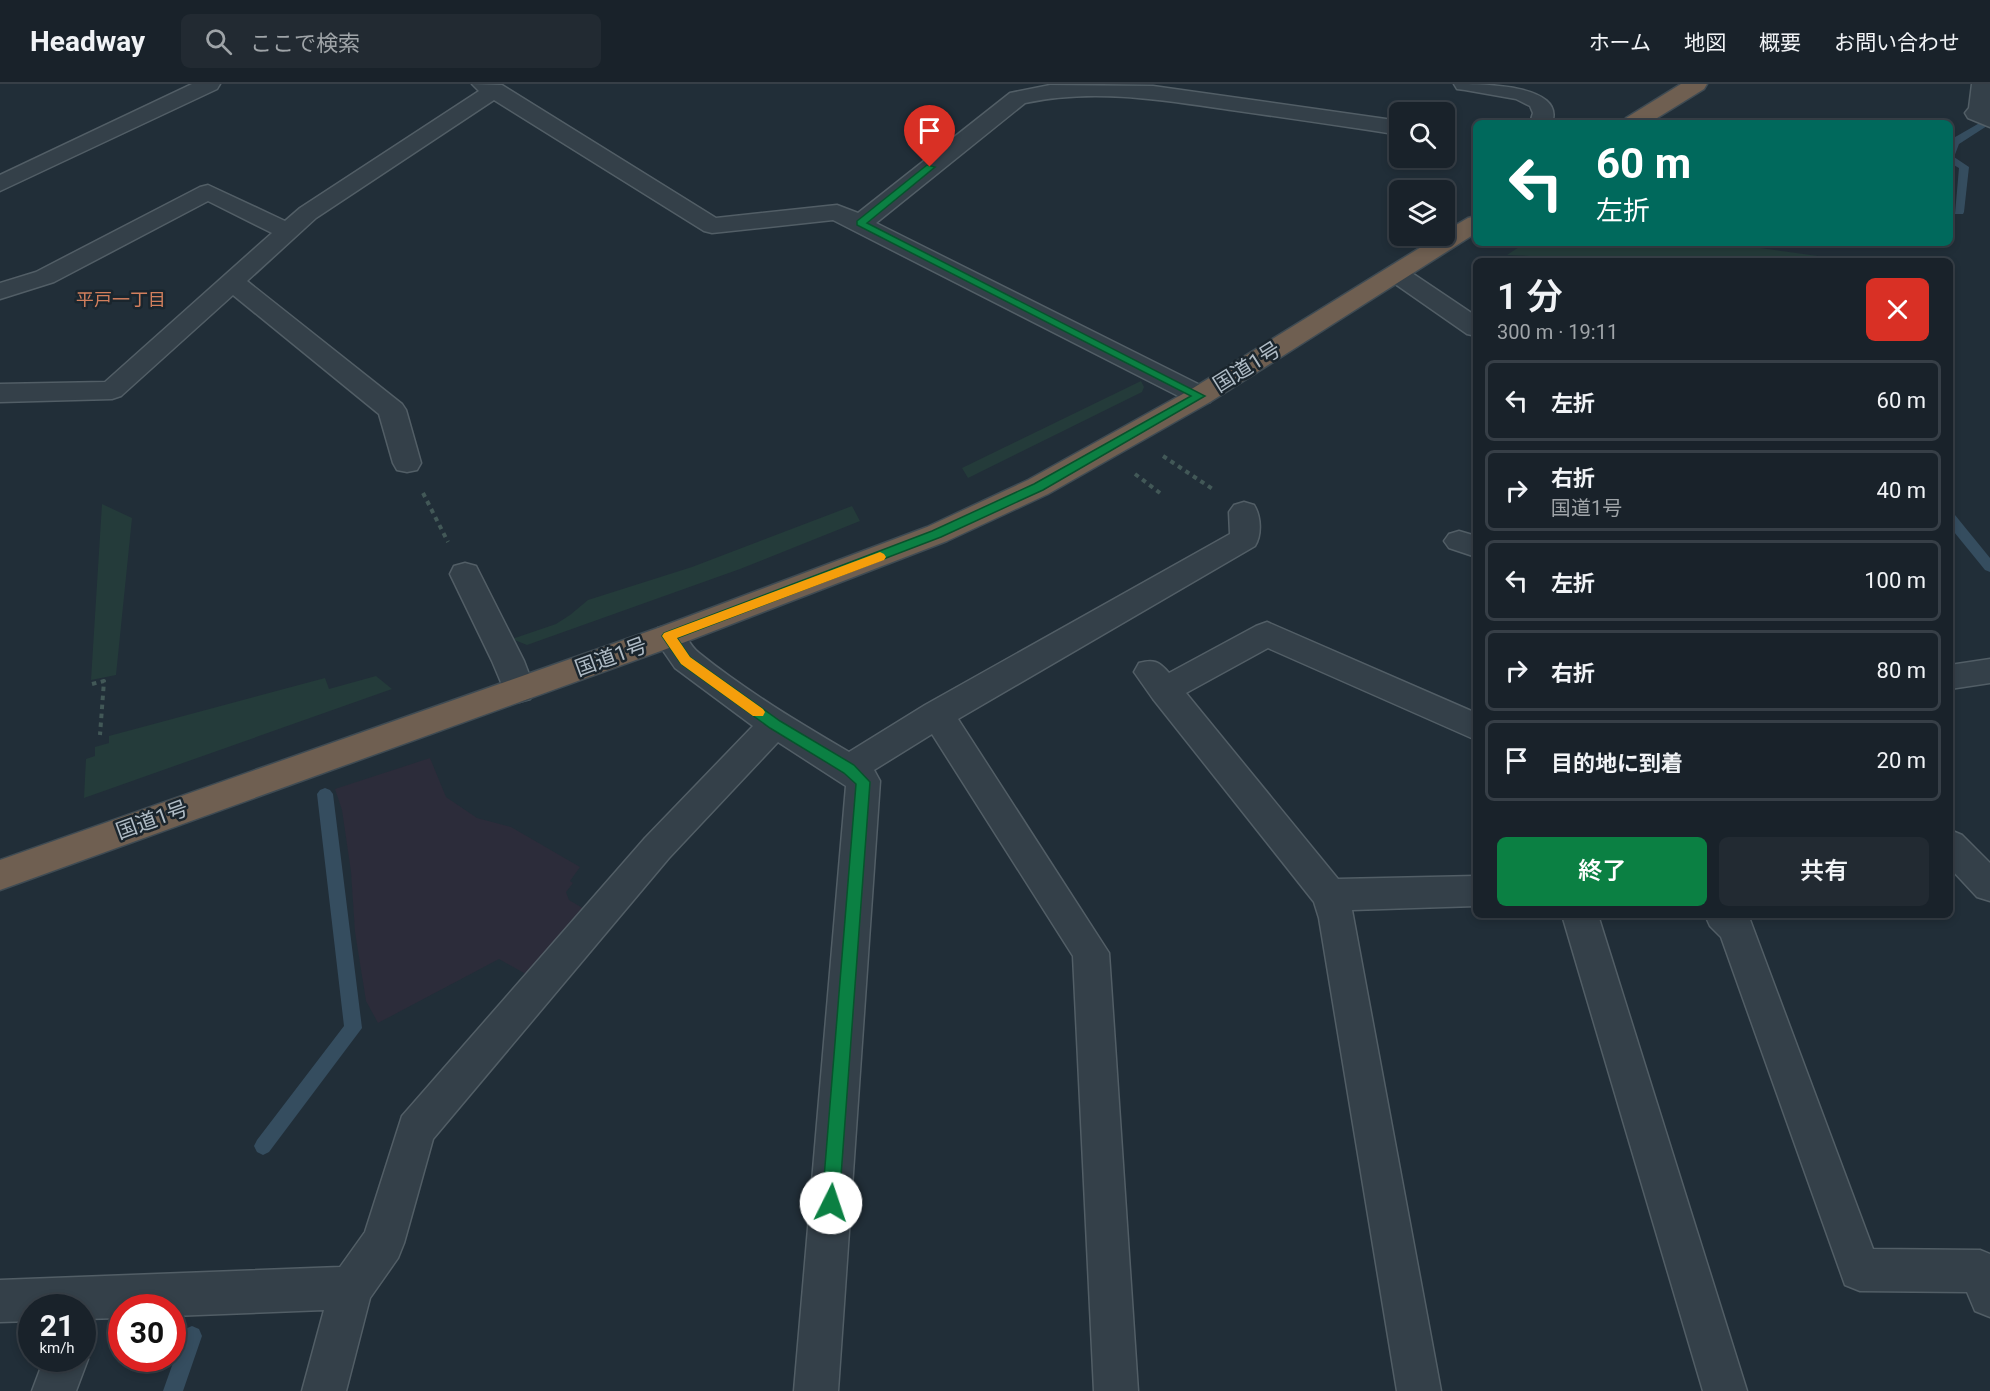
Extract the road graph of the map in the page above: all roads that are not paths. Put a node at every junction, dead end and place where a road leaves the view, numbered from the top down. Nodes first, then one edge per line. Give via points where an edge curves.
1 (209, 84) edge
2 (1465, 84) edge
3 (1696, 84) edge
4 (1983, 84) edge
5 (489, 87) edge
6 (1985, 118) edge
7 (1541, 120) edge
8 (1639, 120) edge
9 (1389, 126) edge
10 (0, 184) edge
11 (861, 223) junction
12 (1473, 225) edge
13 (287, 231) junction
14 (1397, 274) junction
15 (231, 281) junction
16 (0, 291) edge
17 (1473, 326) edge
18 (0, 393) edge
19 (1200, 396) junction
20 (407, 463) road end
21 (1244, 512) dead end
22 (465, 574) road end
23 (669, 636) junction
24 (1990, 670) edge
25 (1953, 676) edge
26 (519, 690) junction
27 (937, 714) junction
28 (775, 724) junction
29 (1473, 726) edge
30 (849, 769) junction
31 (1953, 848) edge
32 (0, 875) edge
33 (1990, 886) edge
34 (1473, 891) edge
35 (1329, 895) junction
36 (1581, 918) edge
37 (1726, 918) edge
38 (351, 1288) junction
39 (1990, 1296) edge
40 (0, 1300) edge
41 (18, 1301) edge
42 (96, 1306) edge
43 (61, 1372) edge
44 (54, 1391) edge
45 (324, 1391) edge
46 (816, 1391) edge
47 (1116, 1391) edge
48 (1419, 1391) edge
49 (1725, 1391) edge

1 - 10 street
2 - 7 street via 1522,93 1540,102 1544,113
3 - 8 highway
4 - 6 street via 1980,110 1976,113
5 - 11 street via 712,226 837,212
5 - 13 street
9 - 11 street via 1153,92 1084,88 1050,91 1018,98
11 - 19 street
12 - 14 highway, 国道1号
13 - 15 street
13 - 16 street via 208,192 45,277
14 - 17 street
14 - 19 highway, 国道1号
15 - 18 street via 112,390
15 - 20 street via 392,410
19 - 23 highway, 国道1号 via 1038,487 937,534
21 - 27 street via 1245,539 1107,625
22 - 26 street
23 - 26 highway, 国道1号
23 - 28 street via 686,660
24 - 25 street
26 - 32 highway, 国道1号
27 - 30 street
27 - 47 street via 1091,953
28 - 30 street
28 - 38 street via 657,848 416,1129 383,1243
29 - 35 street via 1267,634 1157,681
30 - 46 street via 863,782
31 - 33 street
34 - 35 street
35 - 48 street via 1337,918
36 - 49 street
37 - 39 street via 1736,928 1860,1270 1980,1271
38 - 42 street
38 - 45 street
40 - 41 street
43 - 44 street

